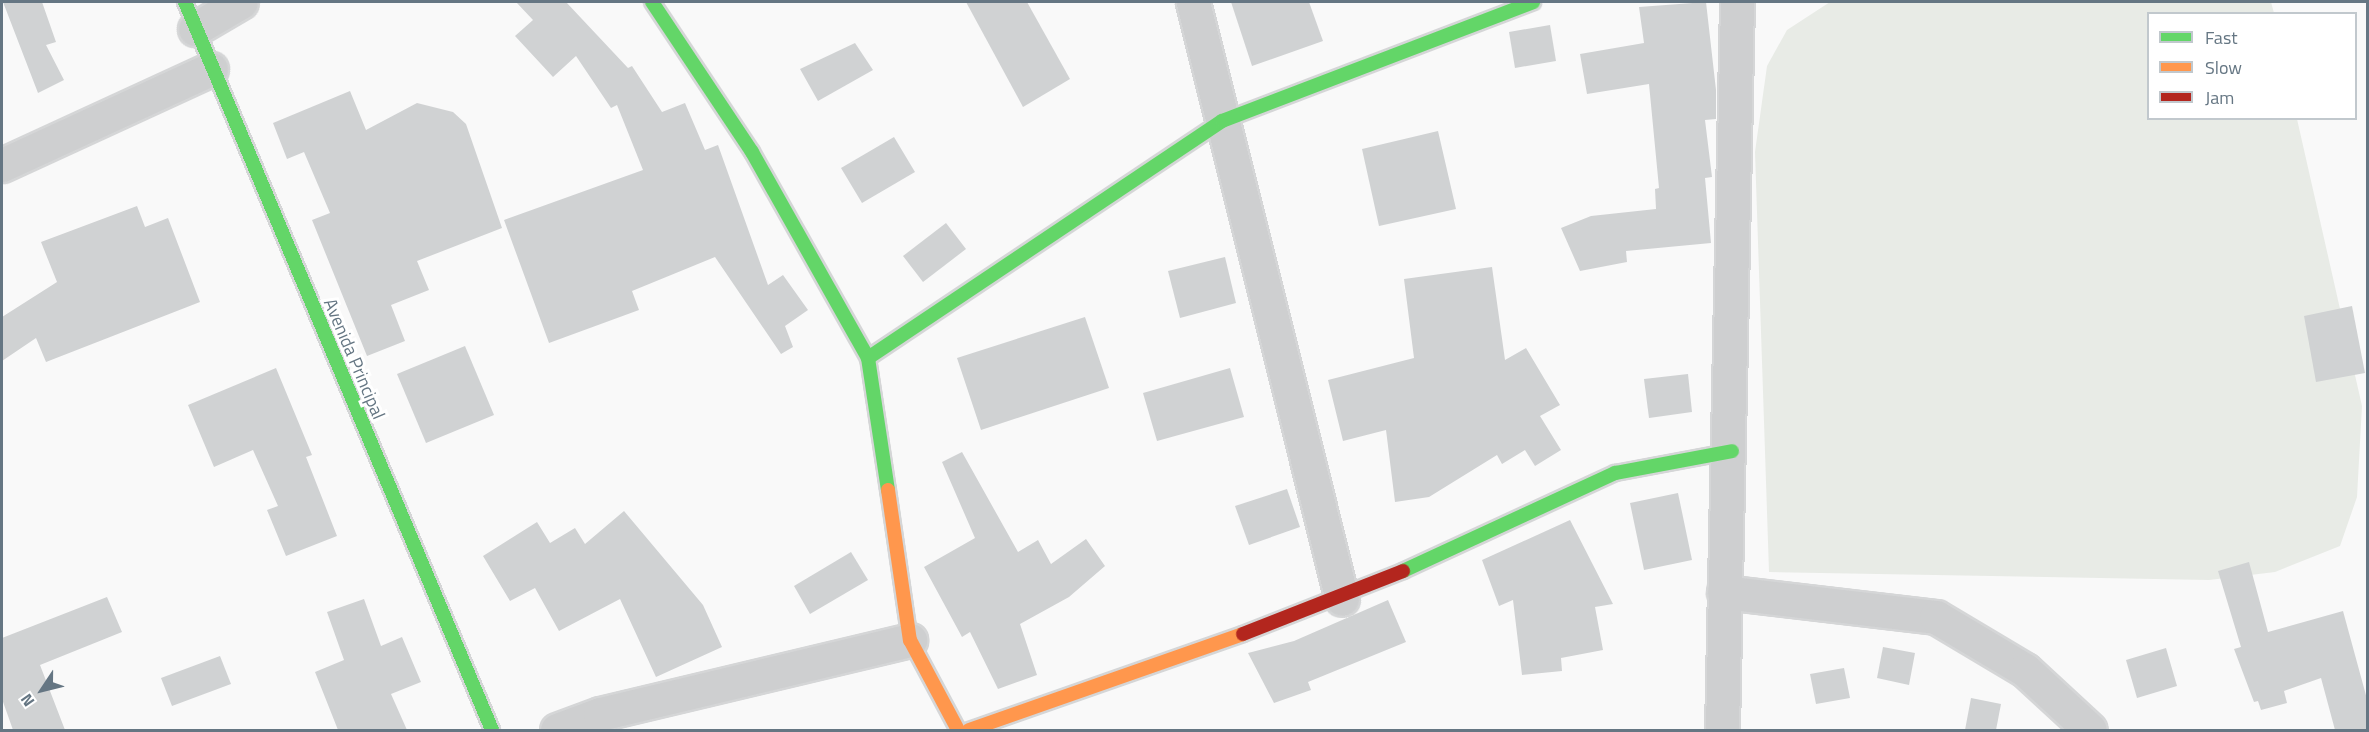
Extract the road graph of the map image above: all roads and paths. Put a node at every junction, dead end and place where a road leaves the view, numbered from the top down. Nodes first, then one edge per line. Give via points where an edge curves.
1 (241, 2) edge
2 (652, 2) edge
3 (1193, 2) edge
4 (1533, 2) edge
5 (1737, 2) edge
6 (190, 15) edge
7 (211, 69) junction
8 (1222, 121) junction
9 (2, 165) edge
10 (868, 358) junction
11 (1732, 451) junction
12 (1724, 592) junction
13 (1342, 599) junction
14 (910, 640) junction
15 (492, 730) edge
16 (557, 730) edge
17 (958, 730) edge
18 (969, 730) edge
19 (1722, 730) edge
20 (2090, 730) edge

1 - 6 street
2 - 10 street via 752,152
3 - 8 street
4 - 8 street
5 - 11 street
6 - 7 street, Avenida Principal
7 - 9 street
7 - 15 street, Avenida Principal
8 - 10 street
8 - 13 street
10 - 14 street
11 - 12 street
11 - 13 street via 1615,473
12 - 19 street
12 - 20 street via 1936,617 2025,670
13 - 18 street
14 - 16 street via 600,714
14 - 17 street

